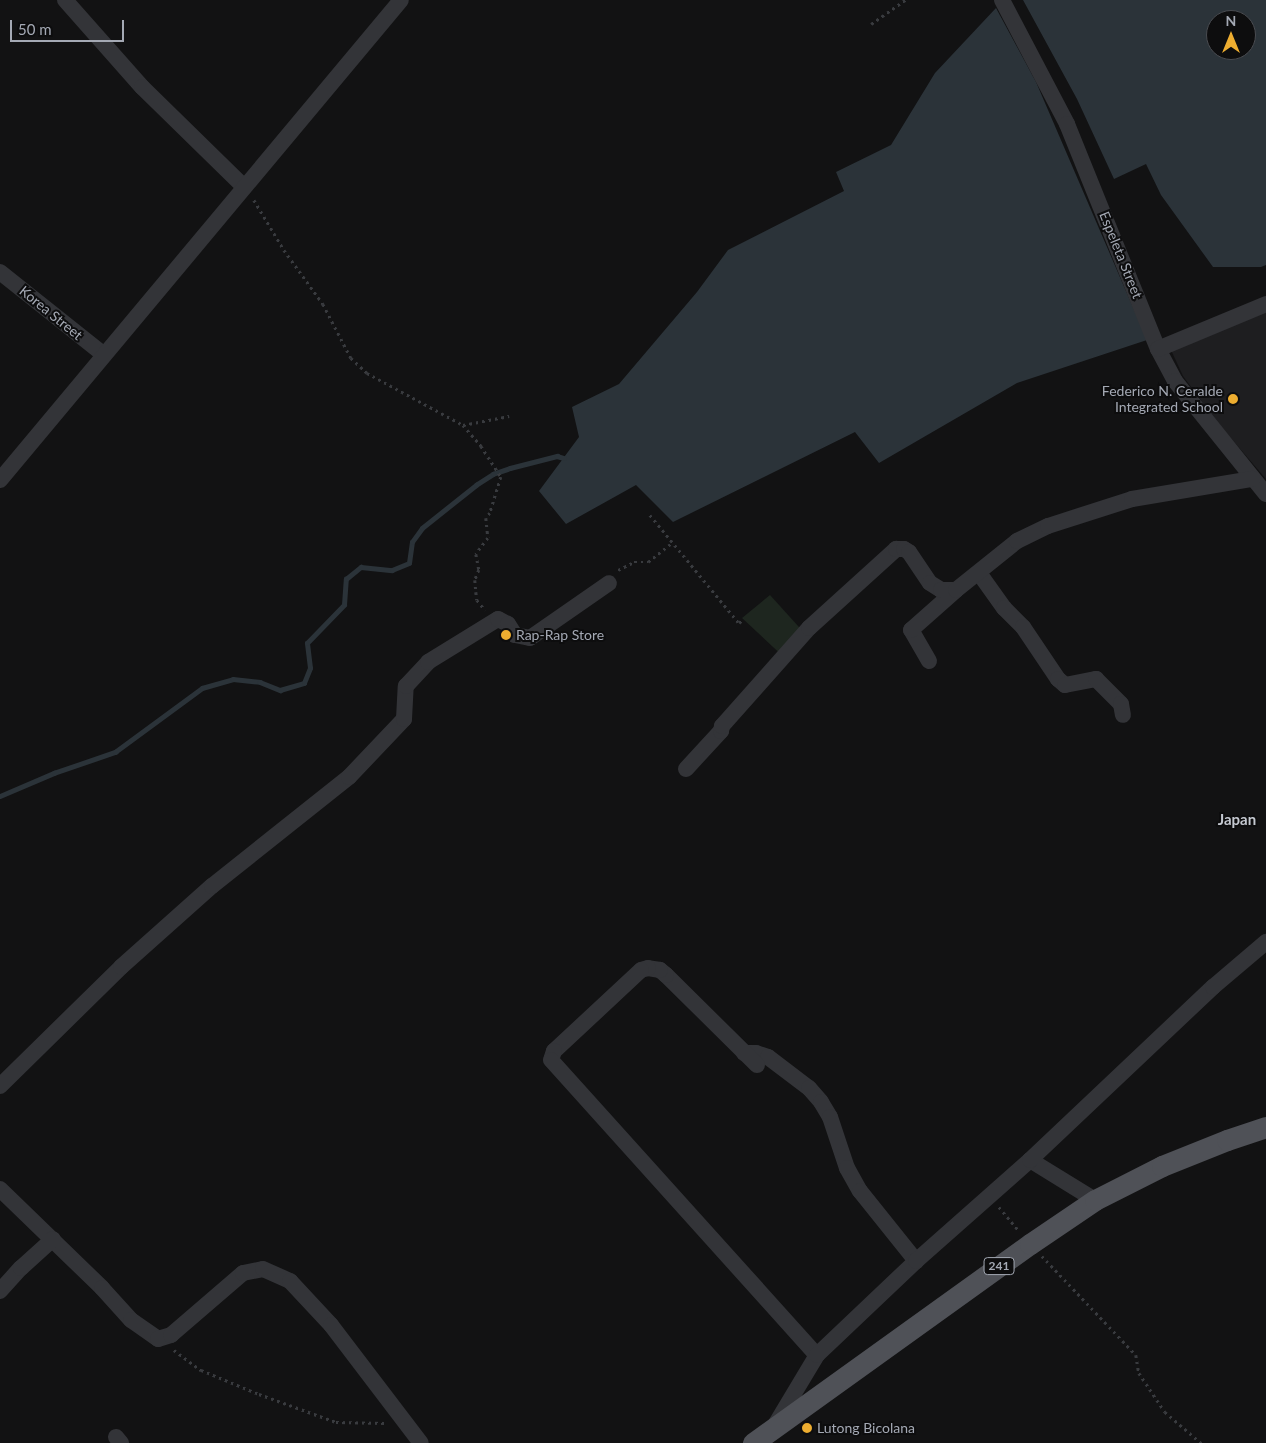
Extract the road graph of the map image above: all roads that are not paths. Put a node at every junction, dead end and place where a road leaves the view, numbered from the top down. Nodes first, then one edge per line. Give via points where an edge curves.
1 (65, 0) edge
2 (401, 0) edge
3 (1002, 0) edge
4 (244, 187) junction
5 (0, 272) edge
6 (1266, 304) edge
7 (1158, 349) junction
8 (103, 354) junction
9 (1252, 479) junction
10 (0, 480) edge
11 (1266, 494) edge
12 (980, 573) junction
13 (609, 583) road end
14 (956, 590) junction
15 (929, 660) dead end
16 (1123, 714) dead end
17 (686, 769) dead end
18 (1266, 942) edge
19 (744, 1053) junction
20 (757, 1066) dead end
21 (0, 1086) edge
22 (1266, 1127) edge
23 (1030, 1160) junction
24 (0, 1189) edge
25 (1095, 1200) junction
26 (53, 1239) junction
27 (916, 1261) junction
28 (0, 1291) edge
29 (817, 1355) junction
30 (772, 1429) junction
31 (421, 1443) edge
32 (753, 1443) edge

1 - 4 street via 142,87
2 - 4 street
3 - 7 street, Espeleta Street via 1067,124
4 - 8 street
5 - 8 street, Korea Street
6 - 7 street
7 - 9 street, Espeleta Street via 1175,381
8 - 10 street
9 - 11 street, Espeleta Street
9 - 12 street via 1132,499 1048,526 1017,541
12 - 14 street
12 - 16 street via 1004,608 1023,627 1058,679 1065,685 1096,679 1121,704
13 - 21 street via 530,638 515,635 502,619 493,620 428,662 406,686 404,719 349,777 212,886 120,967
14 - 15 street via 912,630
14 - 17 street via 941,590 930,583 909,552 896,549 808,628
18 - 23 street via 1213,987
19 - 20 street
19 - 27 street via 768,1057 810,1088 830,1117 847,1168 860,1190
19 - 29 street via 666,974 648,968 641,970 554,1051 551,1060
22 - 25 main road, 241 via 1162,1166
23 - 25 street
23 - 27 street
24 - 26 street
25 - 30 main road, 241
26 - 28 street
26 - 31 street via 131,1320 158,1338 171,1335 243,1273 263,1269 290,1281 331,1325
27 - 29 street
29 - 30 street
30 - 32 main road, 241

